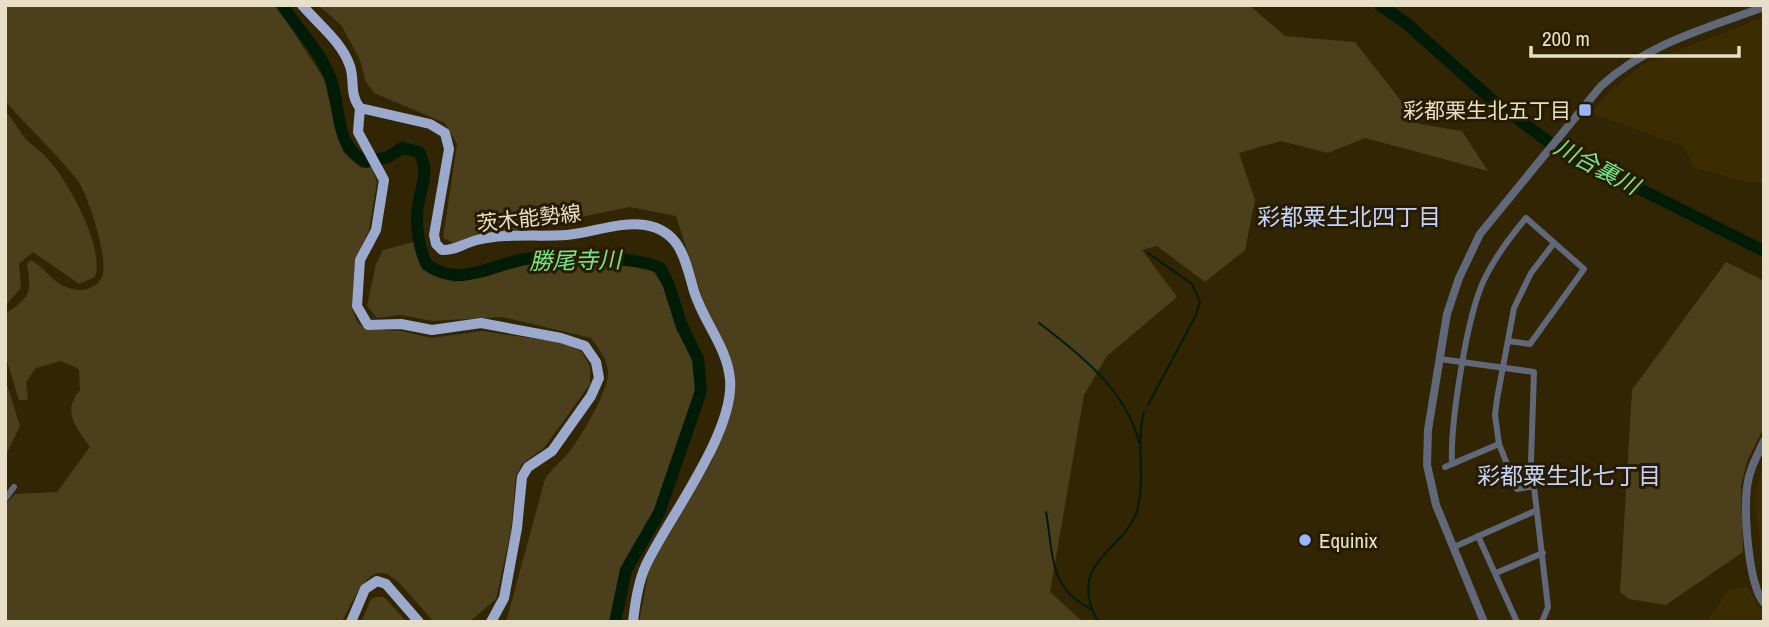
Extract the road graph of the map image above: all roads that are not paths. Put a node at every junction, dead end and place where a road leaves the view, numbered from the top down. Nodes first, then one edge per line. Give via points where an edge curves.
1 (302, 5) edge
2 (1764, 7) edge
3 (360, 108) junction
4 (1554, 243) junction
5 (1508, 341) junction
6 (1440, 359) junction
7 (1465, 361) junction
8 (1502, 367) junction
9 (1764, 441) edge
10 (1499, 444) junction
11 (1452, 464) junction
12 (1445, 467) dead end
13 (1535, 486) junction
14 (15, 487) dead end
15 (5, 499) edge
16 (1535, 511) junction
17 (1478, 536) junction
18 (1454, 547) junction
19 (1543, 553) junction
20 (1496, 573) junction
21 (1764, 603) edge
22 (351, 622) edge
23 (419, 622) edge
24 (491, 622) edge
25 (633, 622) edge
26 (1484, 622) edge
27 (1517, 622) edge
28 (1542, 622) edge

1 - 3 main road via 345,54 352,94
2 - 6 street via 1668,43 1630,62 1601,86 1480,234 1447,314
3 - 24 main road via 358,132 384,180 376,230 360,260 357,306 368,325 401,324 432,330 481,323 502,326 585,346 596,362 599,378 591,396 552,451 528,467 522,477 504,598
3 - 25 main road, 茨木能勢線 via 430,124 445,133 449,149 434,234 442,250 488,238 641,224 660,228 681,247 696,297 724,356 729,398 707,460 645,568
4 - 5 street via 1522,288
4 - 5 street via 1584,269 1530,344
4 - 7 street via 1526,218 1508,239 1482,284
5 - 8 street
6 - 7 street
6 - 18 street via 1427,430 1427,465 1436,505
7 - 8 street
7 - 11 street via 1451,443
8 - 10 street via 1495,415
8 - 13 street via 1534,372 1531,461
9 - 21 street via 1750,473 1746,501 1754,581
10 - 11 street
10 - 13 street via 1517,489
11 - 12 street
13 - 16 street
14 - 15 street
16 - 17 street
16 - 19 street
17 - 18 street
17 - 20 street
18 - 26 street
19 - 20 street
19 - 28 street via 1548,607
20 - 27 street
22 - 23 main road via 365,589 377,581 386,584

